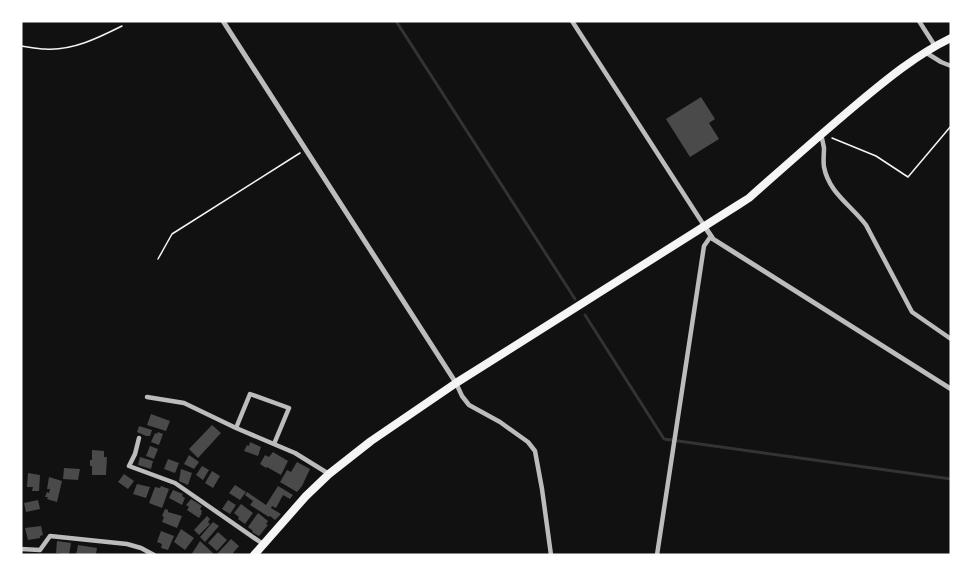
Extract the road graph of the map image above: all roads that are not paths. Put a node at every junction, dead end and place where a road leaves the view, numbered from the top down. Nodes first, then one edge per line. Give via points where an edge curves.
1 (223, 21) edge
2 (572, 21) edge
3 (919, 21) edge
4 (951, 39) edge
5 (935, 46) junction
6 (925, 52) junction
7 (951, 66) edge
8 (821, 134) junction
9 (705, 227) junction
10 (711, 236) junction
11 (951, 339) edge
12 (456, 383) junction
13 (951, 389) edge
14 (147, 397) dead end
15 (236, 428) junction
16 (139, 438) dead end
17 (274, 444) junction
18 (329, 474) junction
19 (263, 544) junction
20 (21, 549) edge
21 (40, 552) edge
22 (154, 555) edge
23 (254, 555) edge
24 (551, 555) edge
25 (657, 555) edge

1 - 12 street
2 - 9 street
3 - 5 street
4 - 5 highway
5 - 6 highway
6 - 7 street
6 - 8 highway
8 - 9 highway via 749,198
8 - 11 street via 823,165 831,186 866,225 912,312
9 - 10 street
9 - 12 highway
10 - 13 street
10 - 25 street via 704,246
12 - 18 highway
12 - 24 street via 469,405 500,422 535,451
14 - 15 street via 184,403
15 - 17 street
15 - 17 street via 250,394 289,408
16 - 19 street via 129,466 174,483
17 - 18 street
18 - 19 highway
19 - 23 highway
20 - 21 street
21 - 22 street via 50,536 127,544

